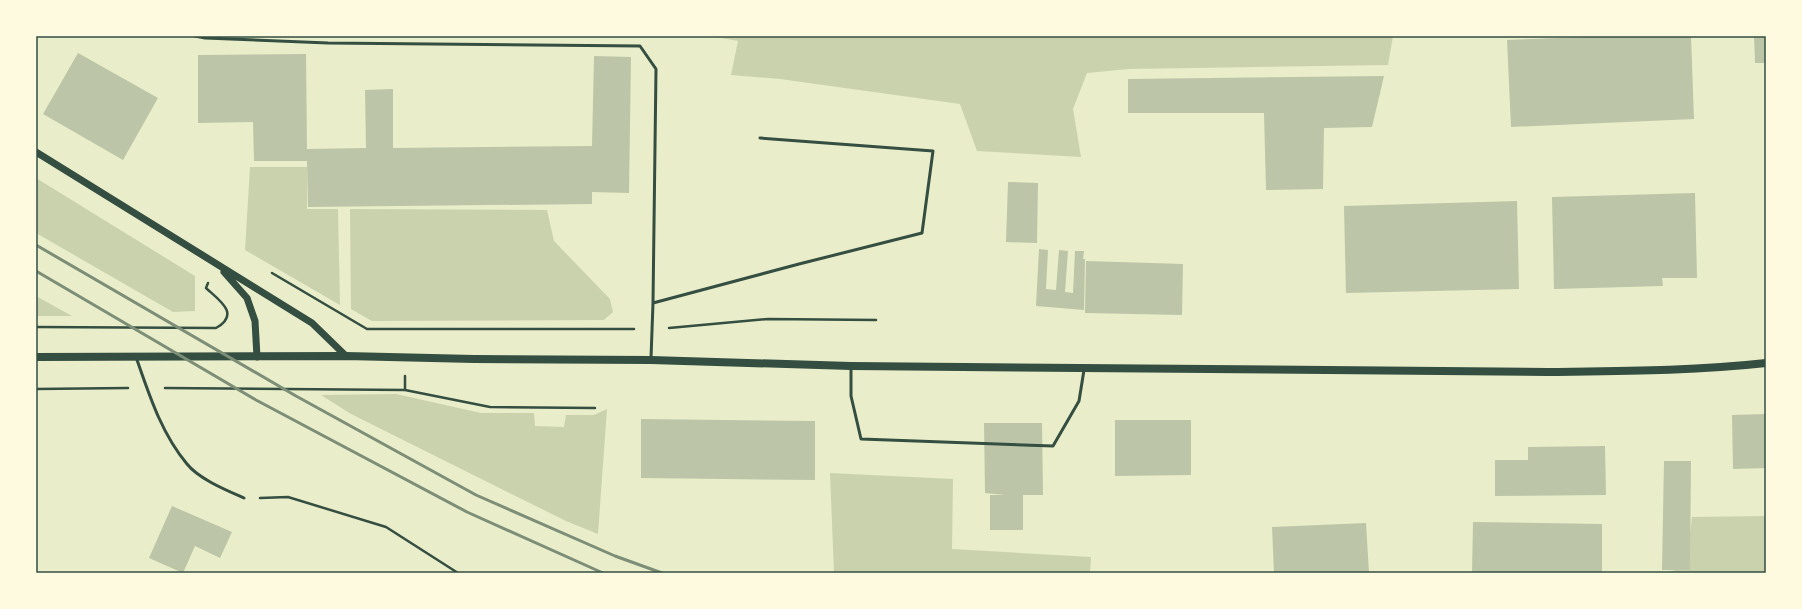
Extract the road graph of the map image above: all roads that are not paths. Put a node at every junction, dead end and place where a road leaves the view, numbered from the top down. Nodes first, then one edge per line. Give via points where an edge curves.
1 (195, 36) edge
2 (760, 138) dead end
3 (36, 152) edge
4 (219, 266) junction
5 (653, 303) junction
6 (135, 356) junction
7 (346, 356) junction
8 (36, 357) edge
9 (257, 357) junction
10 (651, 360) junction
11 (1766, 363) edge
12 (851, 366) junction
13 (1085, 368) junction
14 (244, 498) road end

1 - 5 lane via 328,43 640,46 656,69
2 - 5 lane via 933,151 922,233
3 - 4 street
4 - 7 street via 312,324
4 - 9 street via 247,298 255,321
5 - 10 lane
6 - 8 main road
6 - 9 main road
6 - 14 lane via 159,421 187,465 216,486
7 - 9 main road
7 - 10 main road
10 - 12 main road
11 - 13 main road via 1652,370 1548,372
12 - 13 main road
12 - 13 lane via 851,396 861,439 1053,446 1079,401

